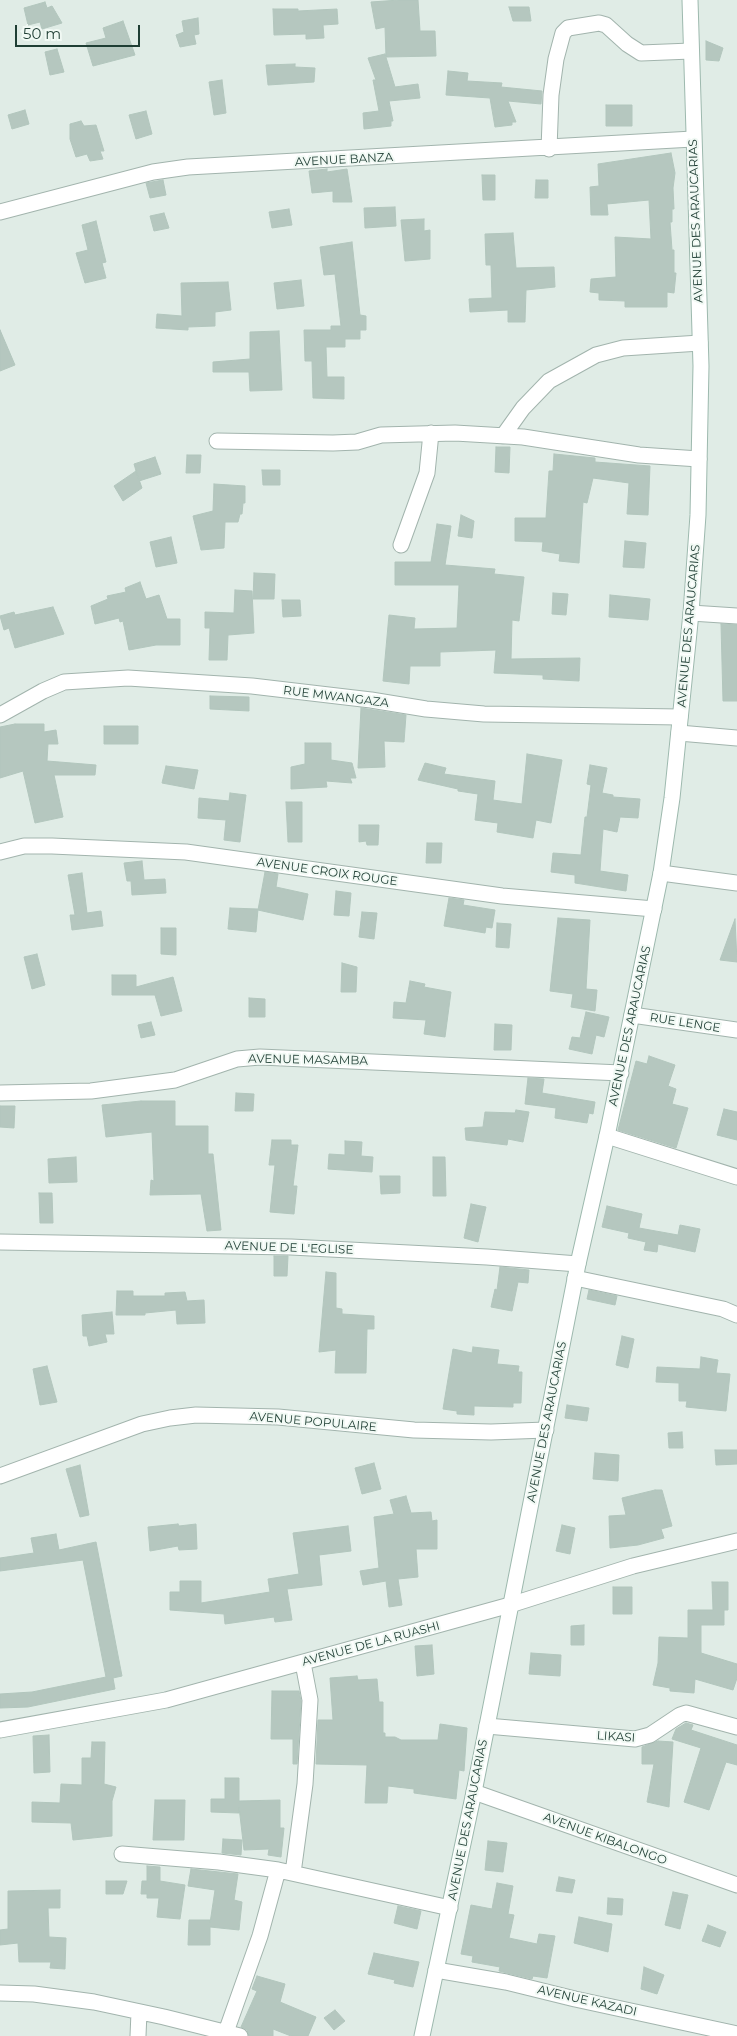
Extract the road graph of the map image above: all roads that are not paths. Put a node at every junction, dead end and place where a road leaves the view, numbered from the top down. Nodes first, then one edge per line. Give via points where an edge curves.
1 (690, 0) edge
2 (691, 51) junction
3 (693, 139) junction
4 (549, 149) junction
5 (0, 212) edge
6 (700, 343) junction
7 (431, 433) junction
8 (503, 436) junction
9 (217, 441) dead end
10 (699, 459) junction
11 (401, 545) dead end
12 (691, 613) junction
13 (737, 616) edge
14 (0, 715) edge
15 (680, 717) junction
16 (678, 733) junction
17 (737, 738) edge
18 (0, 852) edge
19 (661, 873) junction
20 (737, 883) edge
21 (654, 909) junction
22 (632, 1015) junction
23 (737, 1030) edge
24 (620, 1073) junction
25 (0, 1093) edge
26 (607, 1136) junction
27 (737, 1177) edge
28 (0, 1242) edge
29 (576, 1271) junction
30 (737, 1315) edge
31 (546, 1430) junction
32 (0, 1476) edge
33 (737, 1541) edge
34 (510, 1606) junction
35 (303, 1663) junction
36 (487, 1726) junction
37 (737, 1726) edge
38 (0, 1730) edge
39 (474, 1792) junction
40 (122, 1854) dead end
41 (278, 1870) junction
42 (293, 1874) junction
43 (737, 1885) edge
44 (450, 1908) junction
45 (436, 1970) junction
46 (0, 1993) edge
47 (139, 2012) junction
48 (233, 2034) edge
49 (737, 2034) edge
50 (138, 2036) edge
51 (422, 2036) edge

1 - 2 street, AVENUE DES ARAUCARIAS
2 - 3 street, AVENUE DES ARAUCARIAS
2 - 4 street via 641,53 606,25 599,23 568,28 563,33 556,59
3 - 4 street, AVENUE BANZA
3 - 6 street, AVENUE DES ARAUCARIAS
4 - 5 street, AVENUE BANZA via 188,167 153,172
6 - 8 street via 623,348 596,355 550,381 523,408
6 - 10 street, AVENUE DES ARAUCARIAS
7 - 8 street
7 - 9 street via 381,435 357,442 333,443
7 - 11 street via 427,473
8 - 10 street
10 - 12 street, AVENUE DES ARAUCARIAS
12 - 13 street
12 - 15 street, AVENUE DES ARAUCARIAS
14 - 15 street, RUE MWANGAZA via 64,682 128,678 252,686 426,710
15 - 16 street, AVENUE DES ARAUCARIAS
16 - 17 street
16 - 19 street, AVENUE DES ARAUCARIAS
18 - 21 street, AVENUE CROIX ROUGE via 24,846 186,852 502,896
19 - 20 street
19 - 21 street, AVENUE DES ARAUCARIAS
21 - 22 street, AVENUE DES ARAUCARIAS
22 - 23 street, RUE LENGE
22 - 24 street, AVENUE DES ARAUCARIAS
24 - 25 street, AVENUE MASAMBA via 260,1057 237,1059 175,1080 91,1091
24 - 26 street, AVENUE DES ARAUCARIAS
26 - 27 street
26 - 29 street, AVENUE DES ARAUCARIAS
28 - 29 street, AVENUE DE L'EGLISE via 291,1247 487,1257
29 - 30 street, AVENUE DE L'EGLISE
29 - 31 street, AVENUE DES ARAUCARIAS
31 - 32 street, AVENUE POPULAIRE via 414,1430 278,1416 170,1418 142,1424
31 - 34 street, AVENUE DES ARAUCARIAS
33 - 34 street, AVENUE DE LA RUASHI via 624,1568
34 - 35 street, AVENUE DE LA RUASHI
34 - 36 street, AVENUE DES ARAUCARIAS
35 - 38 street, AVENUE DE LA RUASHI via 166,1700
35 - 42 street via 310,1700 305,1784
36 - 37 street, LIKASI via 635,1739 650,1735 686,1713
36 - 39 street, AVENUE DES ARAUCARIAS
39 - 43 street, AVENUE KIBALONGO
39 - 44 street, AVENUE DES ARAUCARIAS
40 - 41 street
41 - 42 street
41 - 48 street
42 - 44 street
44 - 45 street, AVENUE DES ARAUCARIAS
45 - 49 street, AVENUE KAZADI via 506,1982
45 - 51 street, AVENUE DES ARAUCARIAS
46 - 47 street via 34,1994
47 - 48 street
47 - 50 street

